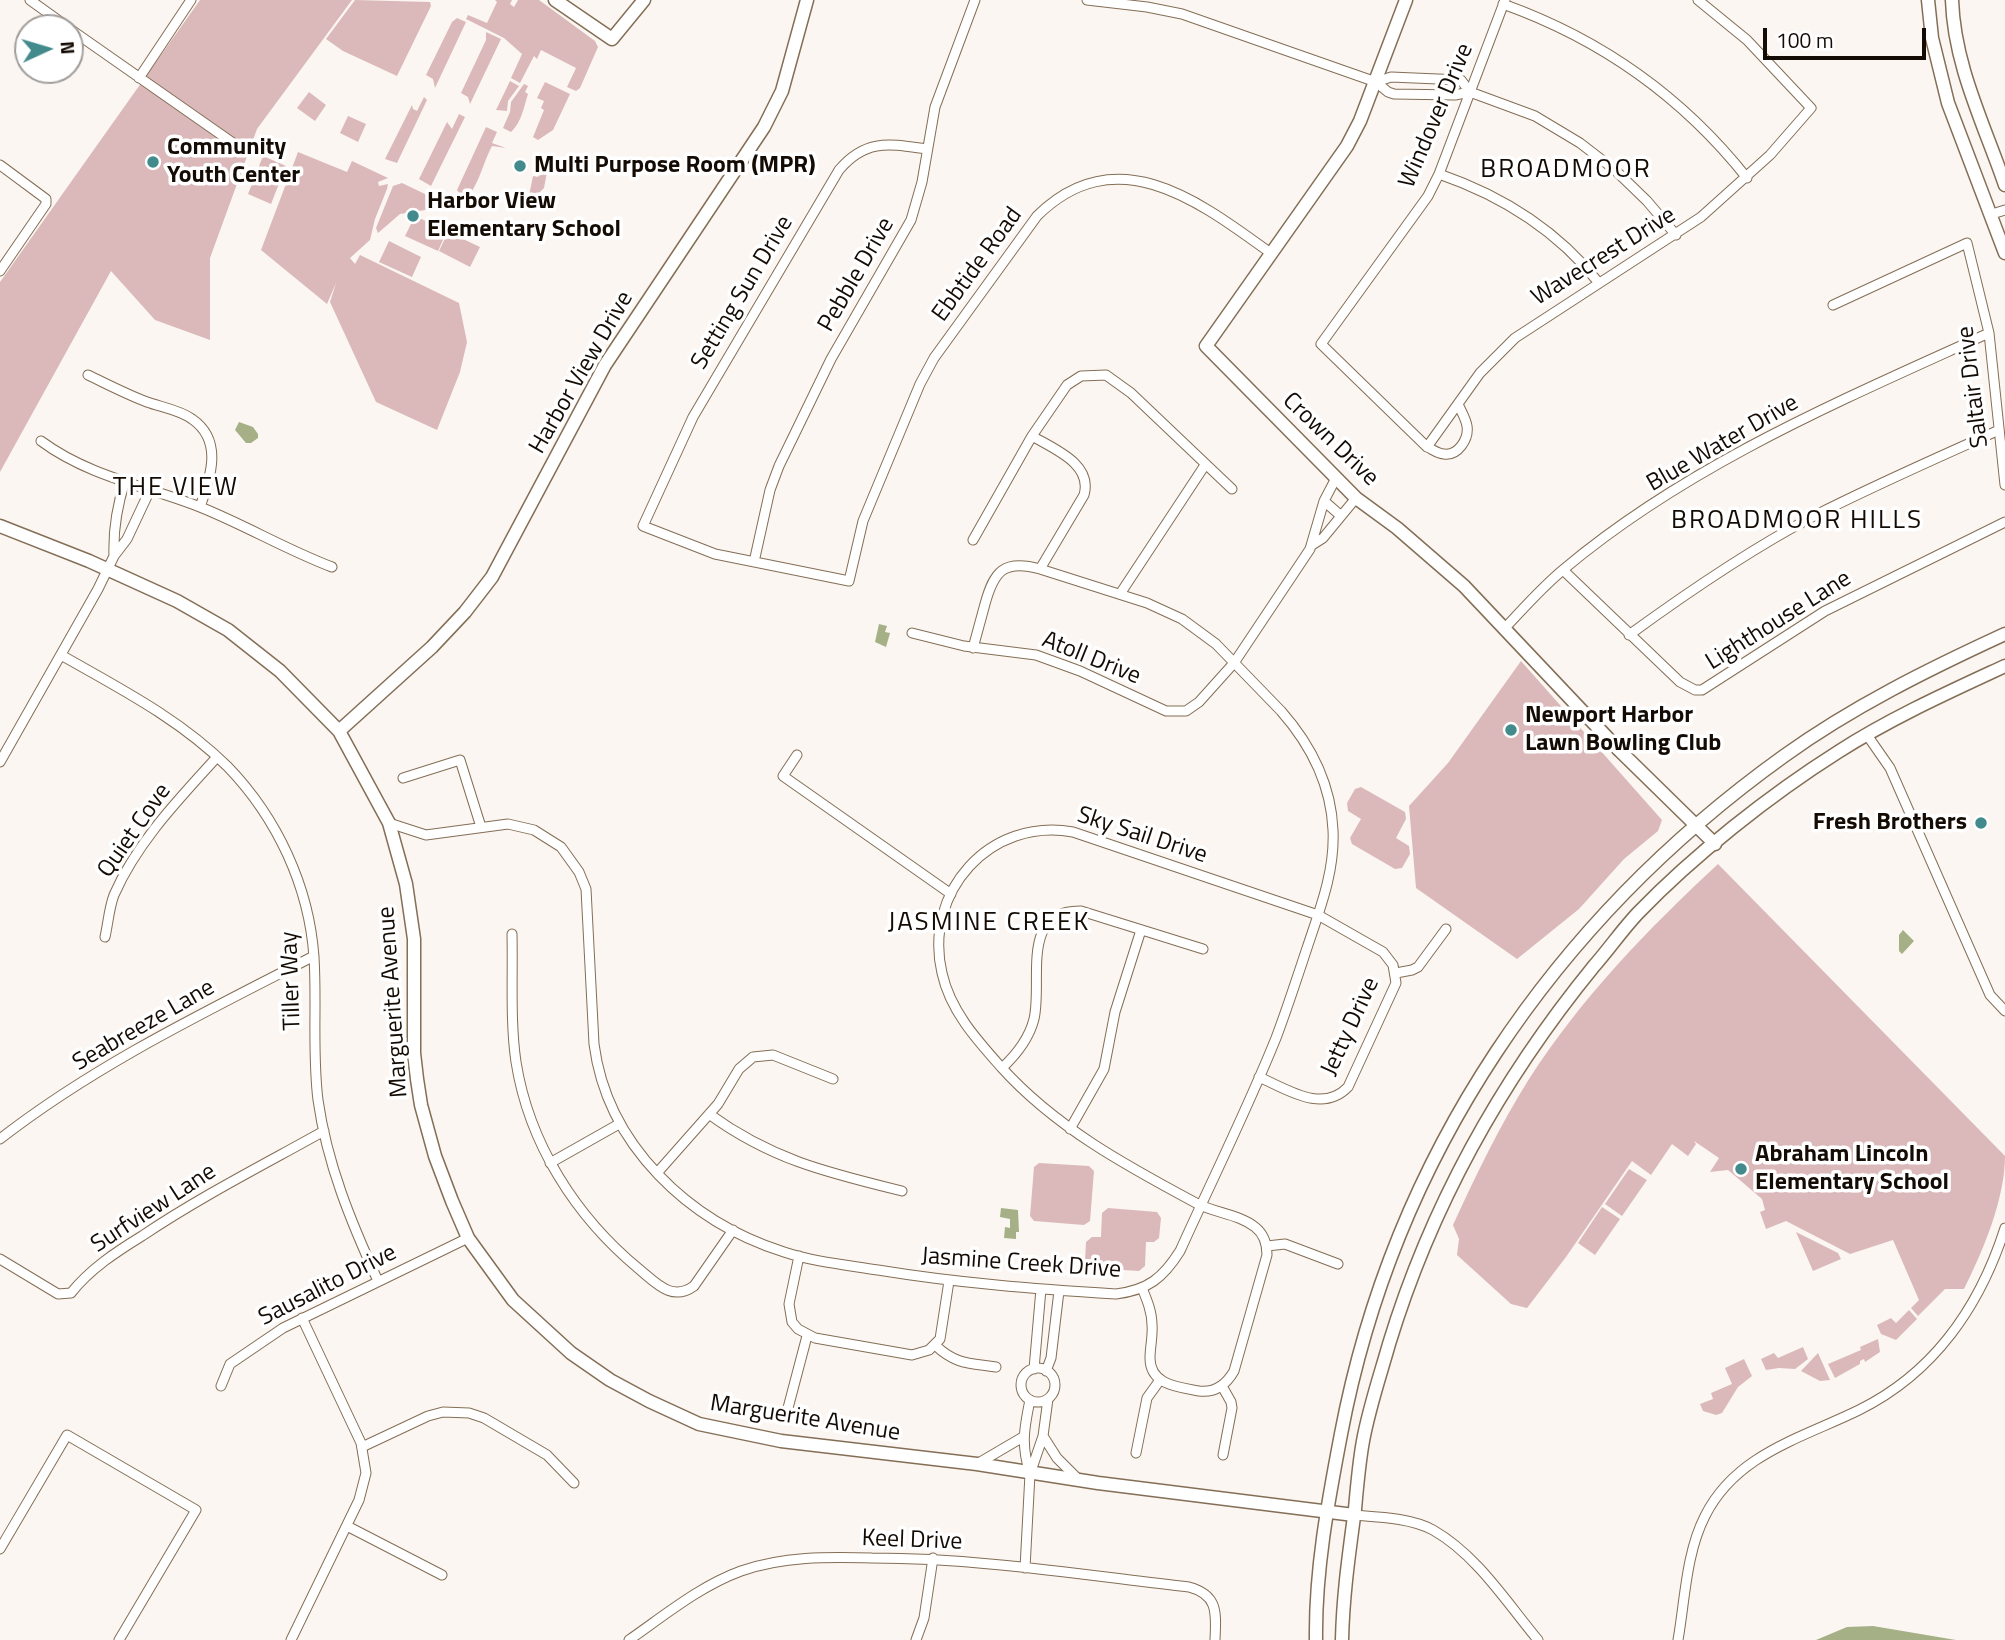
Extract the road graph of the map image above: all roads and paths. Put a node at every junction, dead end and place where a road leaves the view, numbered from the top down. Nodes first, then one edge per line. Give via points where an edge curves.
1 (30, 0) edge
2 (191, 0) edge
3 (555, 0) edge
4 (644, 0) edge
5 (807, 0) edge
6 (975, 0) edge
7 (1087, 0) edge
8 (1406, 0) edge
9 (1698, 0) edge
10 (1928, 0) edge
11 (1952, 0) edge
12 (1504, 2) edge
13 (50, 14) edge
14 (84, 39) edge
15 (139, 78) junction
16 (1376, 82) junction
17 (1470, 92) junction
18 (233, 143) dead end
19 (927, 149) junction
20 (0, 166) edge
21 (1439, 174) junction
22 (1747, 178) junction
23 (2005, 186) edge
24 (2005, 210) edge
25 (1992, 214) junction
26 (2001, 229) edge
27 (1676, 235) junction
28 (2005, 253) edge
29 (1272, 254) junction
30 (0, 271) edge
31 (1600, 283) junction
32 (1833, 305) dead end
33 (1989, 333) junction
34 (88, 375) dead end
35 (1458, 404) junction
36 (1999, 430) junction
37 (1032, 436) junction
38 (41, 441) dead end
39 (1427, 447) junction
40 (1205, 465) junction
41 (1336, 478) junction
42 (125, 481) junction
43 (2005, 485) edge
44 (1232, 489) dead end
45 (150, 490) junction
46 (1356, 498) junction
47 (1324, 501) junction
48 (200, 507) junction
49 (1340, 515) junction
50 (2005, 522) edge
51 (0, 526) edge
52 (973, 540) dead end
53 (1312, 545) junction
54 (114, 556) junction
55 (754, 562) junction
56 (332, 568) dead end
57 (1040, 569) junction
58 (1563, 570) junction
59 (108, 571) junction
60 (1120, 594) junction
61 (1504, 629) junction
62 (912, 633) dead end
63 (2005, 634) edge
64 (1629, 635) junction
65 (973, 648) junction
66 (61, 655) junction
67 (1234, 663) junction
68 (2005, 666) edge
69 (339, 731) junction
70 (1867, 735) junction
71 (797, 755) dead end
72 (217, 757) junction
73 (0, 762) edge
74 (404, 778) dead end
75 (389, 823) junction
76 (1694, 826) junction
77 (481, 827) junction
78 (1715, 844) junction
79 (951, 894) junction
80 (1318, 915) junction
81 (1446, 929) dead end
82 (1141, 930) junction
83 (512, 934) dead end
84 (105, 937) dead end
85 (1203, 949) dead end
86 (314, 956) junction
87 (1396, 973) junction
88 (2005, 1010) edge
89 (1002, 1068) junction
90 (1259, 1077) junction
91 (833, 1079) dead end
92 (709, 1114) junction
93 (619, 1124) junction
94 (1070, 1129) junction
95 (324, 1131) junction
96 (0, 1139) edge
97 (550, 1163) junction
98 (657, 1173) junction
99 (902, 1191) dead end
100 (1201, 1205) junction
101 (2005, 1228) edge
102 (733, 1230) junction
103 (468, 1238) junction
104 (1267, 1246) junction
105 (799, 1256) junction
106 (0, 1259) edge
107 (1338, 1264) dead end
108 (378, 1281) junction
109 (948, 1281) junction
110 (1142, 1288) junction
111 (1041, 1289) junction
112 (1059, 1291) junction
113 (302, 1318) junction
114 (807, 1336) junction
115 (935, 1345) junction
116 (996, 1367) dead end
117 (1034, 1369) junction
118 (1046, 1371) junction
119 (1160, 1380) junction
120 (221, 1386) dead end
121 (1222, 1386) junction
122 (1048, 1399) junction
123 (1030, 1400) junction
124 (788, 1408) dead end
125 (1043, 1436) junction
126 (1023, 1437) junction
127 (362, 1447) junction
128 (1136, 1453) dead end
129 (1223, 1455) dead end
130 (977, 1464) junction
131 (1030, 1474) junction
132 (1079, 1480) junction
133 (574, 1483) dead end
134 (1326, 1511) junction
135 (1354, 1515) junction
136 (347, 1526) junction
137 (0, 1549) edge
138 (933, 1558) junction
139 (1025, 1568) junction
140 (442, 1575) dead end
141 (119, 1640) edge
142 (291, 1640) edge
143 (629, 1640) edge
144 (916, 1640) edge
145 (1215, 1640) edge
146 (1316, 1640) edge
147 (1342, 1640) edge
148 (1538, 1640) edge
149 (1678, 1640) edge

1 - 13 street
2 - 15 street
3 - 4 street via 612,39
5 - 69 street, Harbor View Drive via 782,91 764,127 605,365 492,577 432,647
6 - 19 street, Pebble Drive via 935,107
7 - 16 street via 1182,14
8 - 16 street, Crown Drive
9 - 22 street, Wavecrest Drive via 1770,62 1811,108
10 - 25 street via 1941,78
11 - 23 street via 1961,67
12 - 17 street, Windover Drive
12 - 22 street via 1573,33 1638,72 1697,121
14 - 15 street
15 - 18 street
16 - 17 street via 1394,94
16 - 17 street via 1391,77 1461,80
16 - 29 street, Crown Drive via 1348,146
17 - 21 street, Windover Drive
17 - 27 street via 1535,116 1580,143 1632,185
19 - 55 street, Pebble Drive via 918,201 903,238 831,359 779,466
19 - 55 street, Setting Sun Drive via 877,145 854,154 839,170 693,417 643,526 693,547
20 - 30 street via 46,199
21 - 31 street via 1528,216
21 - 39 street, Windover Drive via 1428,196 1321,344
22 - 27 street, Wavecrest Drive
24 - 25 street
25 - 26 street
26 - 28 street
27 - 31 street, Wavecrest Drive
29 - 41 street, Crown Drive via 1206,346
29 - 55 street, Ebbtide Road via 1202,205 1146,182 1095,181 1071,190 1049,204 1030,225 934,358 863,521 849,581
31 - 35 street, Wavecrest Drive via 1515,338 1480,373
32 - 33 street, Saltair Drive via 1967,243
33 - 36 street, Saltair Drive
33 - 58 street, Blue Water Drive via 1769,436 1640,513
34 - 48 street via 191,418 203,429 213,459
35 - 39 street, Wavecrest Drive
35 - 39 street via 1467,424 1462,446 1443,454
36 - 43 street, Saltair Drive
36 - 64 street via 1813,517 1728,566
37 - 40 street via 1073,380 1106,375
37 - 52 street
37 - 57 street via 1079,466 1086,481 1084,495
38 - 42 street via 80,465
40 - 44 street
40 - 60 street
41 - 46 street, Crown Drive
41 - 47 street
42 - 45 street
42 - 54 street via 113,535
45 - 48 street
45 - 54 street
46 - 49 street
46 - 61 street, Crown Drive via 1465,586
47 - 49 street
47 - 53 street
48 - 56 street
49 - 53 street
50 - 64 street, Lighthouse Lane via 1825,611 1702,690 1680,682
51 - 59 street, Marguerite Avenue
53 - 67 street, Atoll Drive
54 - 59 street
57 - 60 street, Jasmine Creek Drive
57 - 65 street, Jasmine Creek Drive via 1014,565 996,575
58 - 61 street, Blue Water Drive
58 - 64 street, Lighthouse Lane
59 - 66 street
59 - 69 street, Marguerite Avenue via 177,601 228,630 280,671
60 - 67 street, Jasmine Creek Drive via 1182,619
61 - 76 street, Crown Drive
62 - 65 street, Atoll Drive
63 - 76 street via 1908,680 1846,716 1786,754
65 - 67 street, Atoll Drive via 1014,651 1059,662 1176,713 1197,705
66 - 72 street, Tiller Way via 158,711
66 - 73 street
67 - 80 street, Jasmine Creek Drive via 1294,725 1322,775 1332,812 1333,848
68 - 70 street
69 - 75 street, Marguerite Avenue
70 - 78 street via 1756,810
70 - 88 street via 1890,768 1990,995
71 - 79 street via 783,776
72 - 84 street, Quiet Cove via 141,850 113,897
72 - 86 street, Tiller Way via 249,791 284,847 302,893
74 - 77 street via 460,760
75 - 77 street, Jasmine Creek Drive via 426,835
75 - 103 street, Marguerite Avenue via 406,884 414,939 414,1053 421,1105 435,1156
76 - 78 street, Crown Drive
76 - 134 street via 1586,933 1529,1002 1477,1080 1429,1167 1381,1278 1350,1384
77 - 93 street, Jasmine Creek Drive via 508,824 534,830 561,847 579,872 588,903 595,1055
78 - 135 street via 1638,914 1613,944 1557,1014 1479,1130 1434,1221 1400,1308 1363,1440
79 - 80 street, Sky Sail Drive via 973,863 998,843 1028,831 1055,829
79 - 89 street, Sky Sail Drive via 941,924 942,976 957,1011
80 - 87 street, Jetty Drive via 1383,952
80 - 90 street, Jasmine Creek Drive
81 - 87 street, Jetty Drive via 1418,967
82 - 85 street
82 - 89 street via 1081,911 1062,913 1046,924 1038,946 1033,1022 1018,1051
82 - 94 street via 1115,1012 1104,1069
83 - 97 street via 516,1062 526,1107
86 - 95 street, Tiller Way via 314,1051
86 - 96 street, Seabreeze Lane via 134,1053
87 - 90 street, Jetty Drive via 1393,991 1341,1094 1317,1101
89 - 94 street, Sky Sail Drive
90 - 100 street, Jasmine Creek Drive
91 - 92 street via 773,1055 753,1057 739,1069
92 - 98 street
92 - 99 street via 757,1145 791,1160
93 - 97 street
93 - 98 street, Jasmine Creek Drive
94 - 100 street, Sky Sail Drive
95 - 106 street, Surfview Lane via 160,1223 110,1257 71,1293 58,1294
95 - 108 street, Tiller Way via 344,1203
97 - 102 street via 614,1246 672,1293 694,1286
98 - 102 street, Jasmine Creek Drive via 691,1203
100 - 104 street, Sky Sail Drive via 1251,1224
100 - 110 street, Jasmine Creek Drive via 1170,1268
101 - 149 street via 1984,1284 1931,1358 1861,1409 1761,1454 1725,1485 1705,1515 1694,1544
102 - 105 street, Jasmine Creek Drive
103 - 108 street, Sausalito Drive
103 - 130 street, Marguerite Avenue via 513,1300 571,1353 610,1380 699,1424 781,1441
104 - 107 street via 1285,1244
104 - 121 street via 1234,1371
105 - 109 street, Jasmine Creek Drive
105 - 114 street via 789,1313
108 - 113 street, Sausalito Drive
109 - 111 street, Jasmine Creek Drive
109 - 115 street via 943,1330
110 - 112 street, Jasmine Creek Drive via 1116,1294
110 - 119 street via 1152,1322 1151,1363
111 - 112 street, Jasmine Creek Drive
111 - 117 street
112 - 118 street
113 - 120 street, Sausalito Drive via 230,1364
113 - 127 street
114 - 115 street via 912,1355
114 - 124 street
115 - 116 street via 949,1358
117 - 118 street
117 - 123 street via 1024,1376 1021,1386
118 - 122 street via 1054,1384
119 - 121 street via 1204,1392
119 - 128 street via 1147,1398
121 - 129 street via 1232,1408
122 - 123 street
122 - 125 street
123 - 126 street
125 - 131 street
125 - 132 street
126 - 130 street
126 - 131 street
127 - 133 street via 428,1416 469,1413 547,1455
127 - 136 street via 364,1485
130 - 131 street, Marguerite Avenue
131 - 132 street, Marguerite Avenue
131 - 139 street
132 - 134 street, Marguerite Avenue
134 - 135 street, Marguerite Avenue
134 - 146 street
135 - 147 street
135 - 148 street, Marguerite Avenue via 1432,1529 1466,1556
136 - 140 street
136 - 142 street
137 - 141 street via 68,1435 196,1510
138 - 139 street, Keel Drive
138 - 143 street, Keel Drive via 806,1558 767,1564 705,1588
138 - 144 street
139 - 145 street, Keel Drive via 1201,1590 1211,1598

